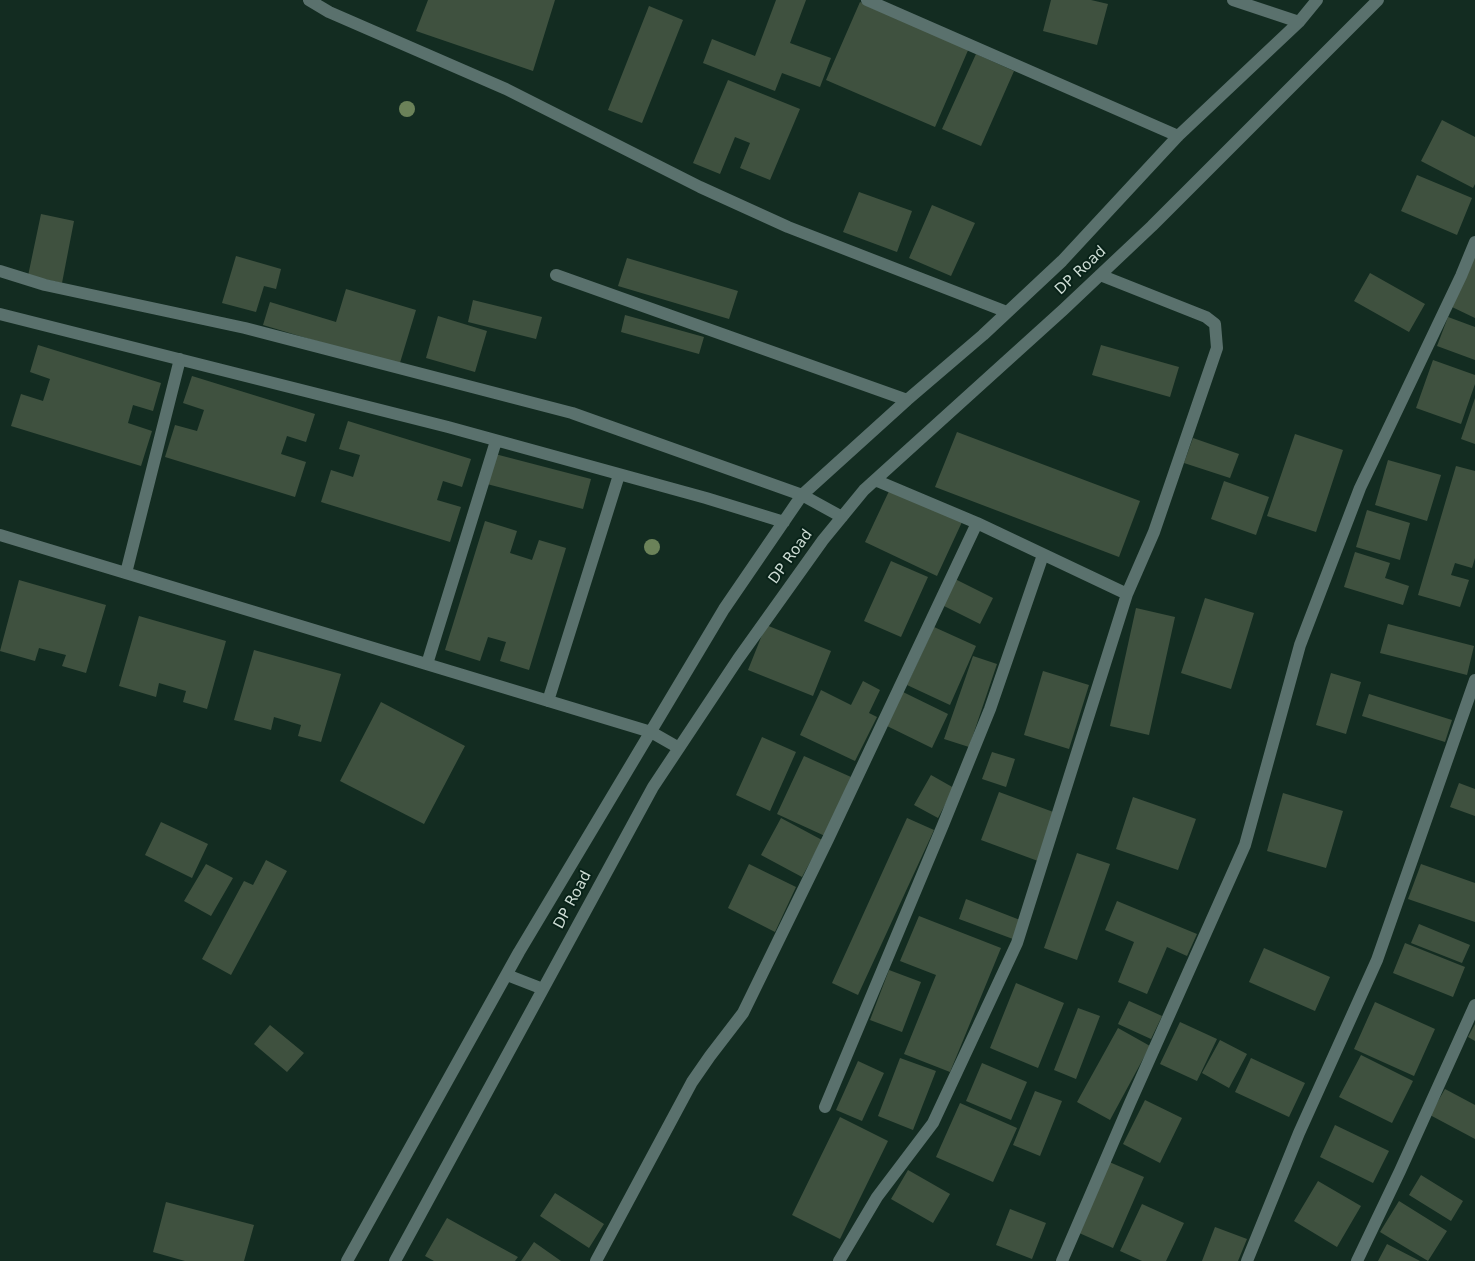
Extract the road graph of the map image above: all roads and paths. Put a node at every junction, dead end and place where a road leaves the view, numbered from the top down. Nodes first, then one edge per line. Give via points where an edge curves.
1 (309, 0) edge
2 (867, 0) edge
3 (1233, 0) edge
4 (1317, 0) edge
5 (1378, 0) edge
6 (1299, 22) junction
7 (1178, 136) junction
8 (1475, 242) edge
9 (0, 271) edge
10 (556, 275) dead end
11 (1100, 275) junction
12 (1006, 312) junction
13 (0, 314) edge
14 (180, 359) junction
15 (907, 400) junction
16 (496, 441) junction
17 (619, 475) junction
18 (875, 480) junction
19 (802, 495) junction
20 (842, 517) junction
21 (784, 522) junction
22 (977, 523) junction
23 (0, 535) edge
24 (1043, 554) junction
25 (126, 573) junction
26 (1127, 594) junction
27 (427, 664) junction
28 (1475, 680) edge
29 (548, 701) junction
30 (651, 732) junction
31 (679, 748) junction
32 (507, 975) junction
33 (543, 990) junction
34 (1475, 1005) edge
35 (825, 1107) dead end
36 (347, 1261) edge
37 (395, 1261) edge
38 (596, 1261) edge
39 (839, 1261) edge
40 (1062, 1261) edge
41 (1247, 1261) edge
42 (1357, 1261) edge

1 - 12 street via 329,12 506,88 700,187 788,227
2 - 7 street
3 - 6 street
4 - 6 street, DP Road
5 - 11 street, DP Road
6 - 7 street, DP Road
7 - 12 street, DP Road via 1062,261
8 - 40 street via 1360,488 1300,645 1245,845
9 - 19 street via 45,285 245,328 572,413
10 - 15 street
11 - 18 street, DP Road
11 - 26 street via 1206,317 1214,324 1217,334 1217,348 1154,532
12 - 15 street, DP Road
13 - 14 street
14 - 16 street
14 - 25 street
15 - 19 street, DP Road
16 - 17 street
16 - 27 street
17 - 21 street
17 - 29 street
18 - 20 street, DP Road
18 - 22 street
19 - 20 street
19 - 21 street, DP Road
20 - 31 street, DP Road via 744,651
21 - 30 street, DP Road via 724,609
22 - 24 street
22 - 38 street via 833,830 742,1013 692,1082
23 - 25 street
24 - 26 street
24 - 35 street via 990,709
25 - 27 street
26 - 39 street via 1017,943 933,1123 877,1197
27 - 29 street
28 - 41 street via 1377,960 1299,1133
29 - 30 street
30 - 31 street
30 - 32 street, DP Road
31 - 33 street, DP Road via 653,787
32 - 33 street
32 - 36 street, DP Road
33 - 37 street, DP Road
34 - 42 street

